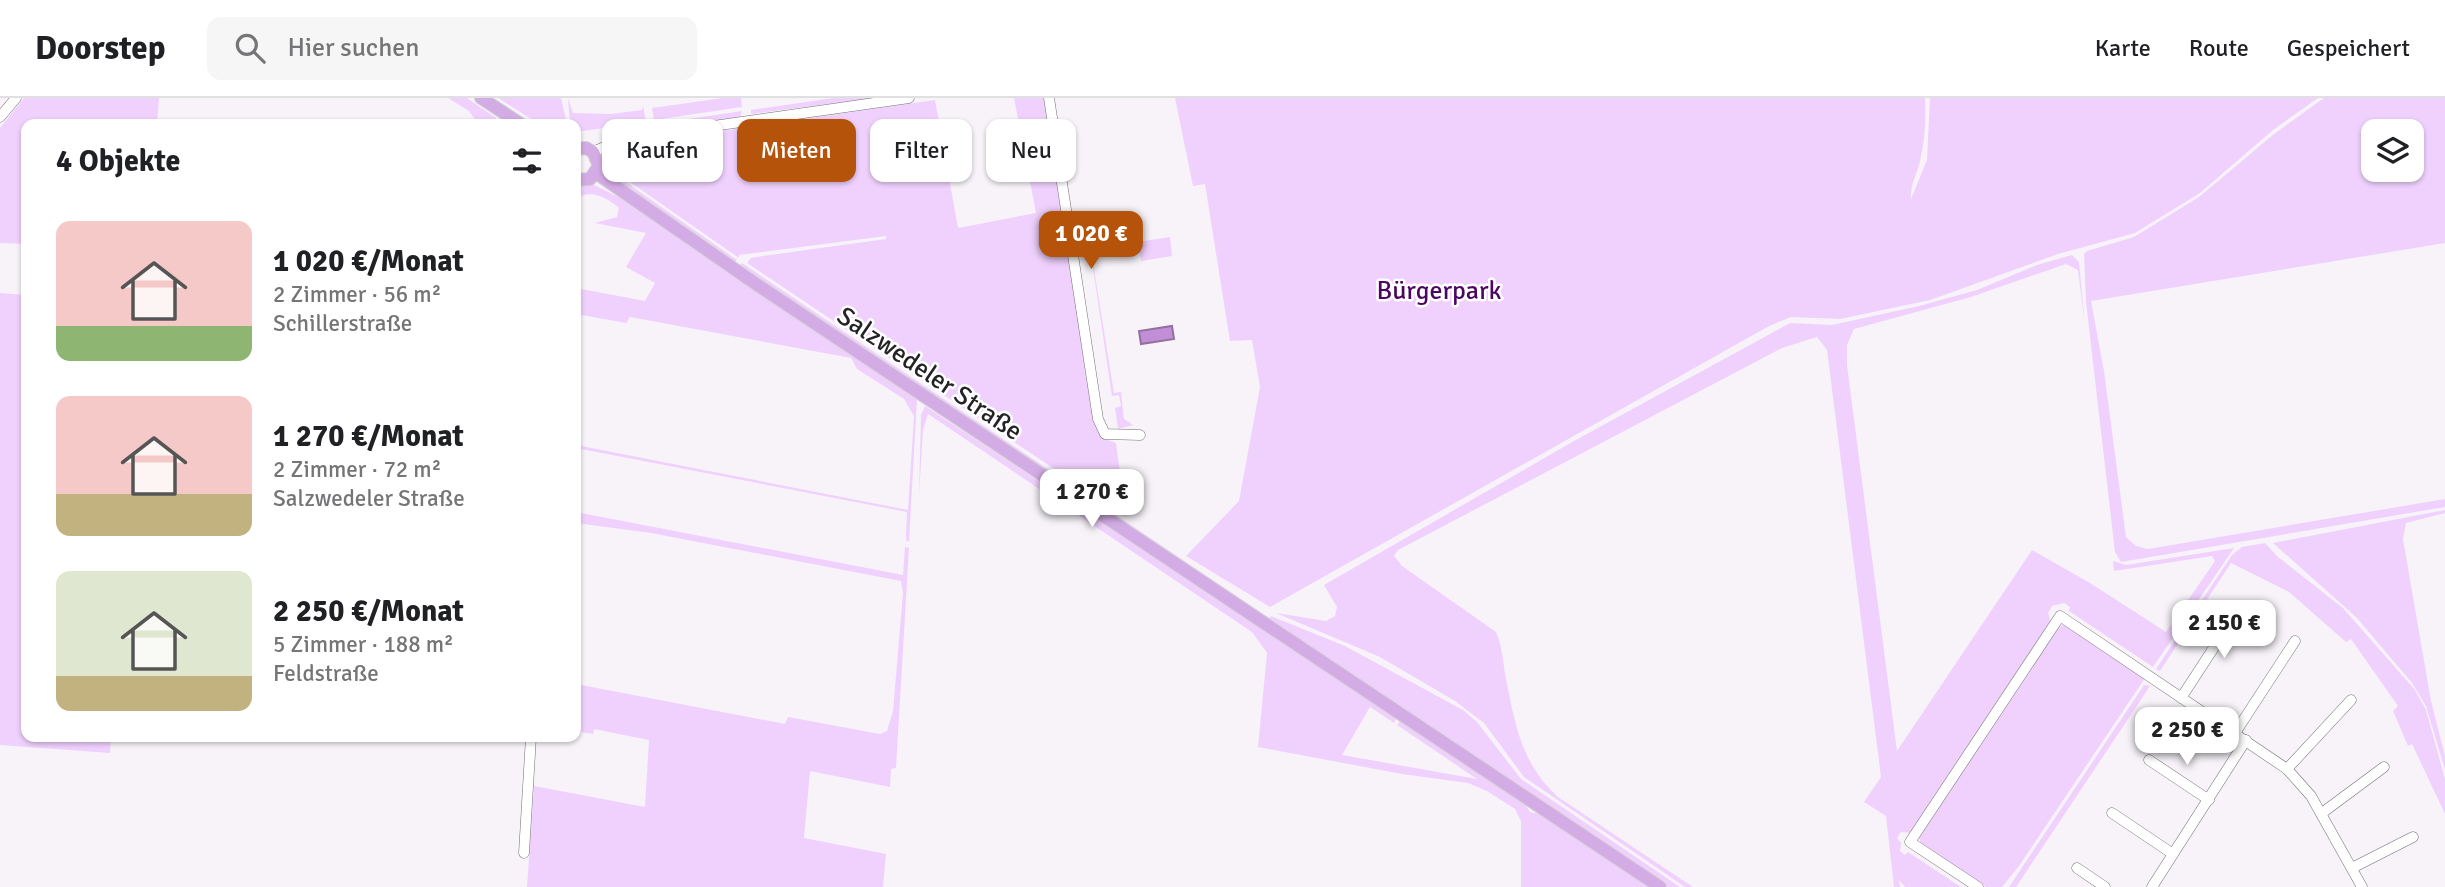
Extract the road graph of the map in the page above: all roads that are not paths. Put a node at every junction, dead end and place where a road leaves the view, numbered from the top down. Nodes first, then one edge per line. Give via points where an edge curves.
1 (16, 98) edge
2 (481, 98) edge
3 (909, 98) edge
4 (1049, 98) edge
5 (0, 117) edge
6 (513, 119) edge
7 (581, 148) edge
8 (593, 152) junction
9 (596, 173) junction
10 (581, 180) edge
11 (1140, 435) dead end
12 (2241, 606) dead end
13 (2295, 641) dead end
14 (2181, 698) junction
15 (2351, 700) dead end
16 (2235, 733) junction
17 (2246, 740) junction
18 (531, 742) edge
19 (2149, 760) dead end
20 (2384, 767) dead end
21 (2287, 769) junction
22 (2209, 800) junction
23 (2322, 813) junction
24 (2112, 814) dead end
25 (2413, 837) dead end
26 (524, 853) dead end
27 (2173, 854) junction
28 (2077, 868) dead end
29 (2352, 868) junction
30 (2358, 886) edge
31 (1660, 887) edge
32 (1978, 887) edge
33 (2105, 887) edge
34 (2152, 887) edge

1 - 5 street
2 - 6 main road
3 - 8 street via 622,139
4 - 11 street via 1098,419 1110,436
7 - 8 main road
8 - 9 main road via 598,162
9 - 10 main road
9 - 31 main road, Salzwedeler Straße via 767,292
12 - 14 street
13 - 16 street
14 - 16 street
14 - 32 street via 2060,615 1910,842
15 - 21 street
16 - 17 street
17 - 21 street
17 - 22 street
18 - 26 street
19 - 22 street
20 - 23 street
21 - 23 street
22 - 27 street
23 - 29 street
24 - 27 street
25 - 29 street
27 - 34 street
28 - 33 street
29 - 30 street

